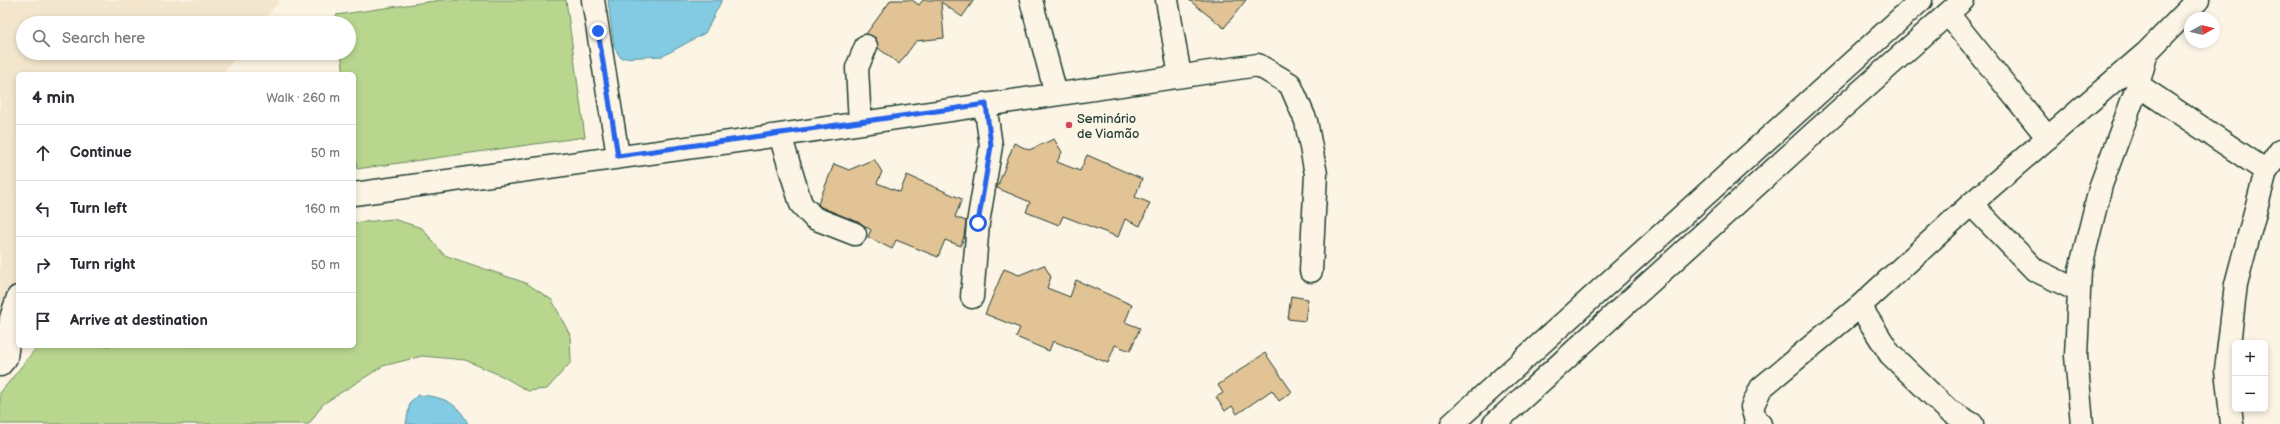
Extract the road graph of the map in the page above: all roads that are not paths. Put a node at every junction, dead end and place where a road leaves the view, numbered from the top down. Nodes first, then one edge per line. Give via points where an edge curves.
1 (593, 0) edge
2 (1031, 0) edge
3 (1167, 0) edge
4 (1921, 0) edge
5 (2198, 0) edge
6 (1956, 7) edge
7 (866, 46) dead end
8 (2147, 52) junction
9 (1180, 76) junction
10 (2138, 85) junction
11 (1056, 94) junction
12 (986, 104) junction
13 (860, 122) junction
14 (780, 135) junction
15 (2048, 138) junction
16 (2280, 151) edge
17 (618, 156) junction
18 (2266, 171) junction
19 (356, 194) edge
20 (1971, 204) junction
21 (855, 234) dead end
22 (1652, 242) junction
23 (1672, 263) junction
24 (1311, 271) dead end
25 (2079, 291) junction
26 (972, 297) dead end
27 (16, 303) edge
28 (1860, 306) junction
29 (0, 365) edge
30 (1452, 424) edge
31 (1494, 424) edge
32 (1760, 424) edge
33 (1972, 424) edge
34 (2082, 424) edge
35 (2232, 424) edge

1 - 17 street
2 - 11 street
3 - 9 street
4 - 22 street
5 - 8 street
6 - 15 street
6 - 23 street
7 - 13 street via 857,68
8 - 10 street
8 - 15 street
9 - 11 street
9 - 24 street via 1258,65 1290,84 1306,121 1316,174
10 - 18 street
10 - 25 street via 2101,185 2080,270
11 - 12 street
12 - 13 street
12 - 26 street via 991,146 979,211
13 - 14 street
14 - 17 street
14 - 21 street via 801,204 814,218
15 - 20 street
16 - 18 street
17 - 19 street
18 - 35 street via 2236,284 2226,370
20 - 25 street via 2036,270
20 - 28 street
22 - 23 street
22 - 30 street
23 - 31 street
25 - 34 street via 2076,356
27 - 29 street via 11,318 6,358
28 - 32 street via 1761,388 1752,407 1756,421
28 - 33 street via 1890,354 1948,410

